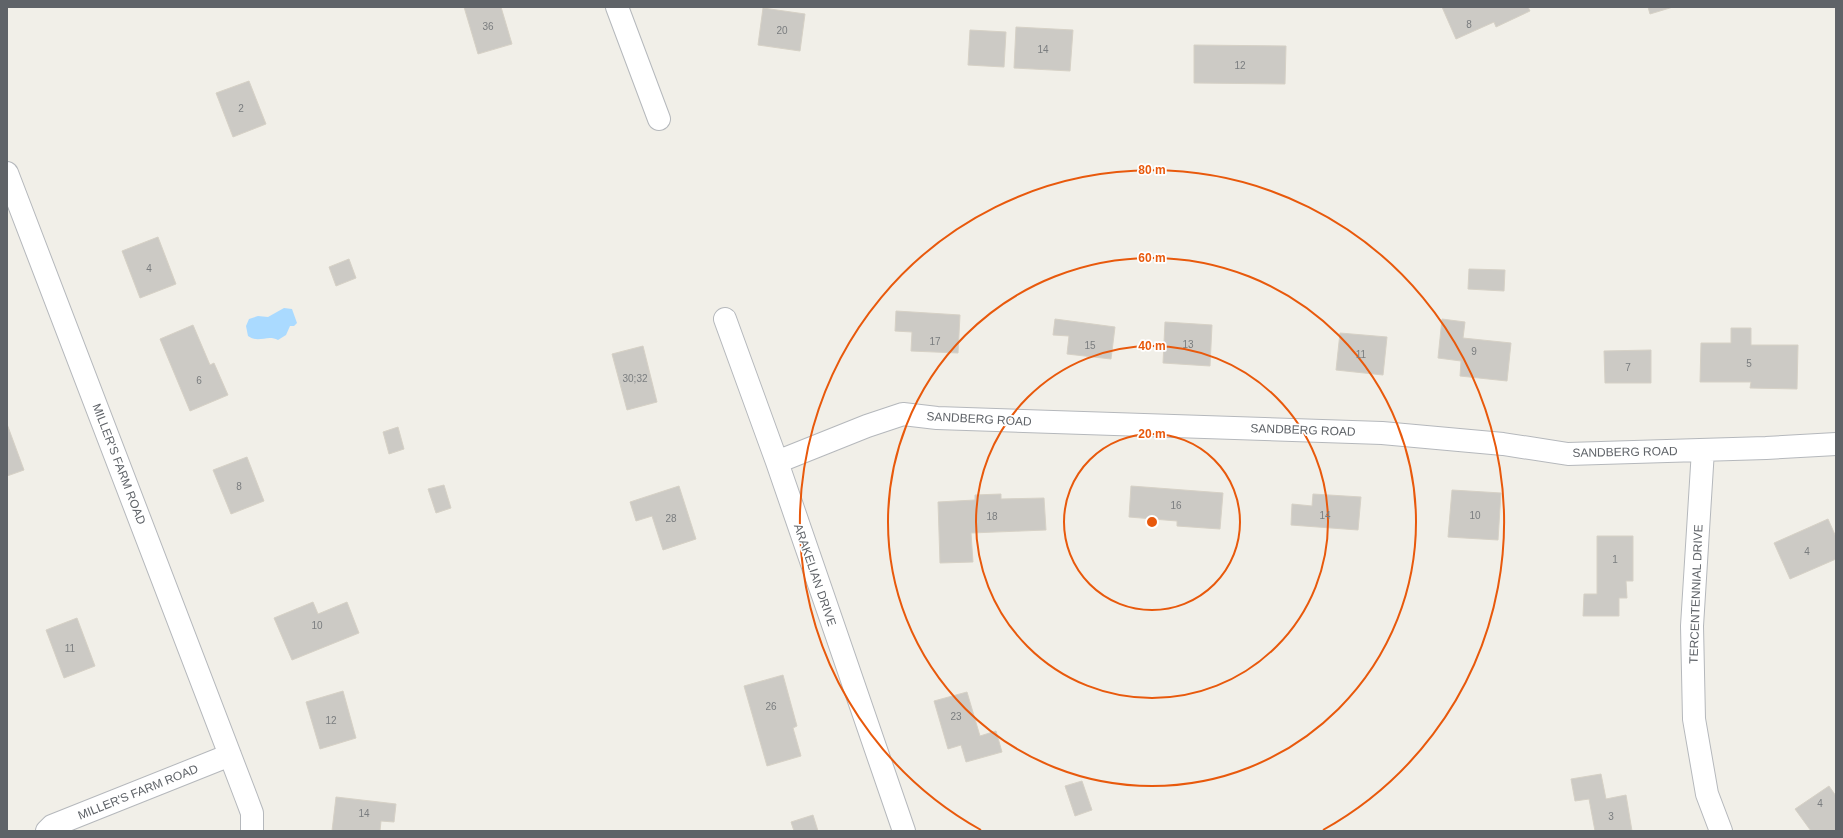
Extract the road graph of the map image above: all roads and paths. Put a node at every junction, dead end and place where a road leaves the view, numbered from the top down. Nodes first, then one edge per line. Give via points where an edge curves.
1 (617, 7) edge
2 (659, 119) dead end
3 (7, 172) edge
4 (725, 319) dead end
5 (1836, 444) edge
6 (1703, 450) junction
7 (777, 462) junction
8 (230, 756) junction
9 (47, 831) edge
10 (252, 831) edge
11 (904, 831) edge
12 (1722, 831) edge

1 - 2 street
3 - 8 street, MILLER'S FARM ROAD
4 - 7 street, ARAKELIAN DRIVE
5 - 6 street, SANDBERG ROAD
6 - 7 street, SANDBERG ROAD via 1568,454 1503,444 1382,433 937,418 903,414
6 - 12 street, TERCENTENNIAL DRIVE via 1692,626 1694,719 1707,794
7 - 11 street, ARAKELIAN DRIVE
8 - 9 street, MILLER'S FARM ROAD via 52,826
8 - 10 street, MILLER'S FARM ROAD via 252,813

